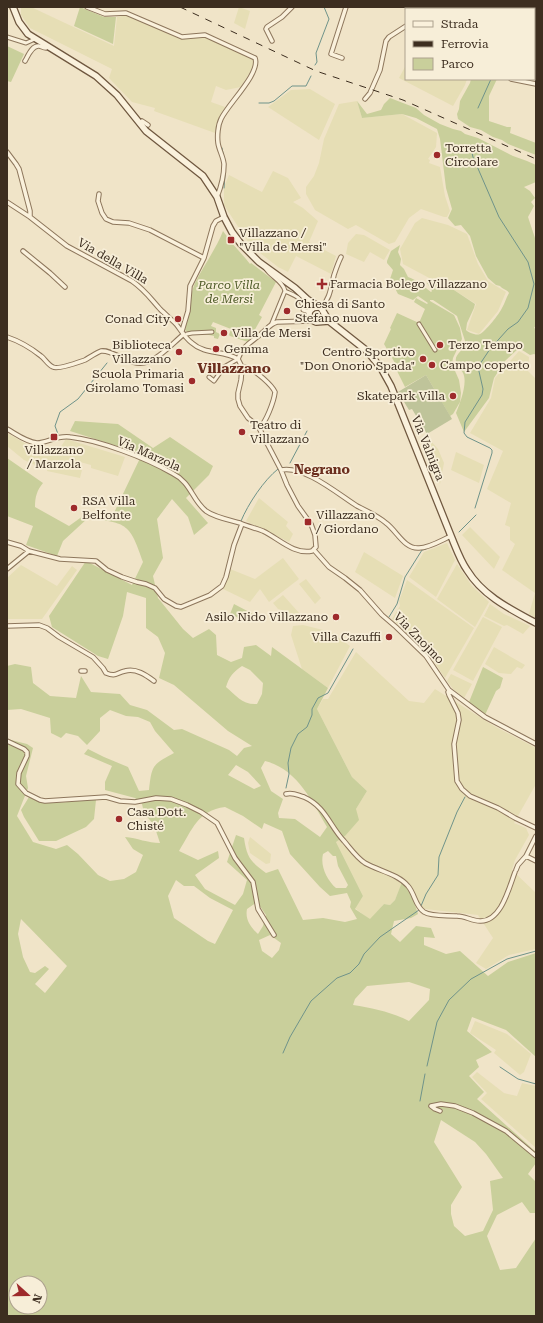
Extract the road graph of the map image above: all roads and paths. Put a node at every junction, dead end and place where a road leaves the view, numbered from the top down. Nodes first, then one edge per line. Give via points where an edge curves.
1 (13, 7) edge
2 (88, 7) edge
3 (292, 7) edge
4 (346, 7) edge
5 (405, 27) edge
6 (7, 37) edge
7 (35, 39) junction
8 (272, 41) dead end
9 (47, 46) junction
10 (342, 58) dead end
11 (25, 61) dead end
12 (516, 80) edge
13 (536, 84) edge
14 (365, 99) dead end
15 (142, 123) junction
16 (148, 125) dead end
17 (7, 152) edge
18 (99, 194) dead end
19 (217, 197) junction
20 (7, 202) edge
21 (30, 217) junction
22 (224, 217) junction
23 (23, 252) dead end
24 (341, 257) dead end
25 (204, 258) junction
26 (264, 266) junction
27 (65, 287) dead end
28 (285, 291) junction
29 (307, 299) junction
30 (321, 310) junction
31 (310, 312) junction
32 (301, 321) junction
33 (316, 321) junction
34 (329, 321) junction
35 (272, 323) junction
36 (420, 324) dead end
37 (212, 332) dead end
38 (184, 333) junction
39 (7, 337) edge
40 (435, 350) dead end
41 (238, 359) junction
42 (242, 367) junction
43 (209, 378) dead end
44 (259, 428) junction
45 (7, 429) edge
46 (281, 470) junction
47 (242, 524) junction
48 (451, 536) junction
49 (7, 542) edge
50 (313, 550) junction
51 (28, 551) junction
52 (7, 569) edge
53 (536, 623) edge
54 (7, 626) edge
55 (154, 682) dead end
56 (449, 690) junction
57 (7, 741) edge
58 (536, 744) edge
59 (286, 794) dead end
60 (536, 828) edge
61 (536, 836) edge
62 (526, 856) junction
63 (536, 860) edge
64 (274, 935) dead end
65 (440, 1111) dead end
66 (536, 1156) edge

1 - 7 main road via 19,22
2 - 19 street via 105,14 126,12 182,37 205,35 255,58 255,68 219,125 218,144 223,156 224,173
3 - 8 street via 267,27
4 - 10 street via 331,54
5 - 14 street via 386,41 380,70
6 - 7 street via 26,42
7 - 9 main road
9 - 11 street via 35,47
9 - 15 main road via 96,76
12 - 13 street
15 - 16 street
15 - 19 main road via 151,136 203,176
17 - 21 street via 19,169
18 - 25 street via 98,202 106,219 150,230
19 - 22 main road
20 - 21 street, Via della Villa
21 - 38 street, Via della Villa via 67,246 138,285
22 - 25 street via 213,226
22 - 26 main road via 241,244
23 - 27 street
24 - 30 street via 333,277 331,291
25 - 38 street via 190,286
26 - 28 street via 270,275 283,285
26 - 29 main road
28 - 31 street via 299,298 304,304 303,310
28 - 35 street
29 - 30 main road
29 - 31 main road
30 - 31 main road via 314,307
30 - 33 main road via 322,319
30 - 34 main road, Via Valnigra
31 - 32 street
31 - 33 main road via 310,319
32 - 33 street
32 - 35 street
33 - 34 main road
34 - 48 main road, Via Valnigra via 367,351 388,379
35 - 41 street via 242,349
36 - 40 street
37 - 38 street
38 - 39 street via 155,359 147,362 128,361 102,351 58,368 52,367 34,351
38 - 41 street, Via della Villa via 191,343 202,350 223,353
41 - 42 street
41 - 43 street via 224,367 214,381
42 - 44 street via 238,399 248,418
42 - 44 street via 259,375 275,392 264,424
44 - 46 street
45 - 47 street, Via Marzola via 36,443 68,437 88,440 134,456 180,477 206,511
46 - 48 street via 290,470 318,479 386,522 414,548 425,548
46 - 50 street via 298,506 313,528 317,542
47 - 50 street, Via Marzola via 264,532 295,549 306,552
47 - 51 street via 222,586 210,595 182,607 164,599 155,588 122,577 96,561 60,559
48 - 53 main road, Via Valnigra via 467,571 478,585 501,604
49 - 51 street
50 - 56 street, Via Znojmo via 329,567 360,590 382,615 426,656
51 - 52 street
54 - 55 street via 39,625 47,628 93,657 106,673 117,675 125,671 140,672
56 - 58 street, Via Znojmo via 485,718
56 - 60 street via 459,720 454,744 457,781 470,796
57 - 64 street via 27,752 19,773 18,784 26,793 40,800 106,797 135,802 156,798 171,799 201,812 217,823 235,858 253,882 258,909
59 - 62 street via 292,792 317,804 340,838 364,862 408,886 419,907 431,915 460,916 482,922 493,918 498,913 518,865
61 - 62 street
62 - 63 street
65 - 66 street via 431,1106 455,1106 473,1113 506,1131

